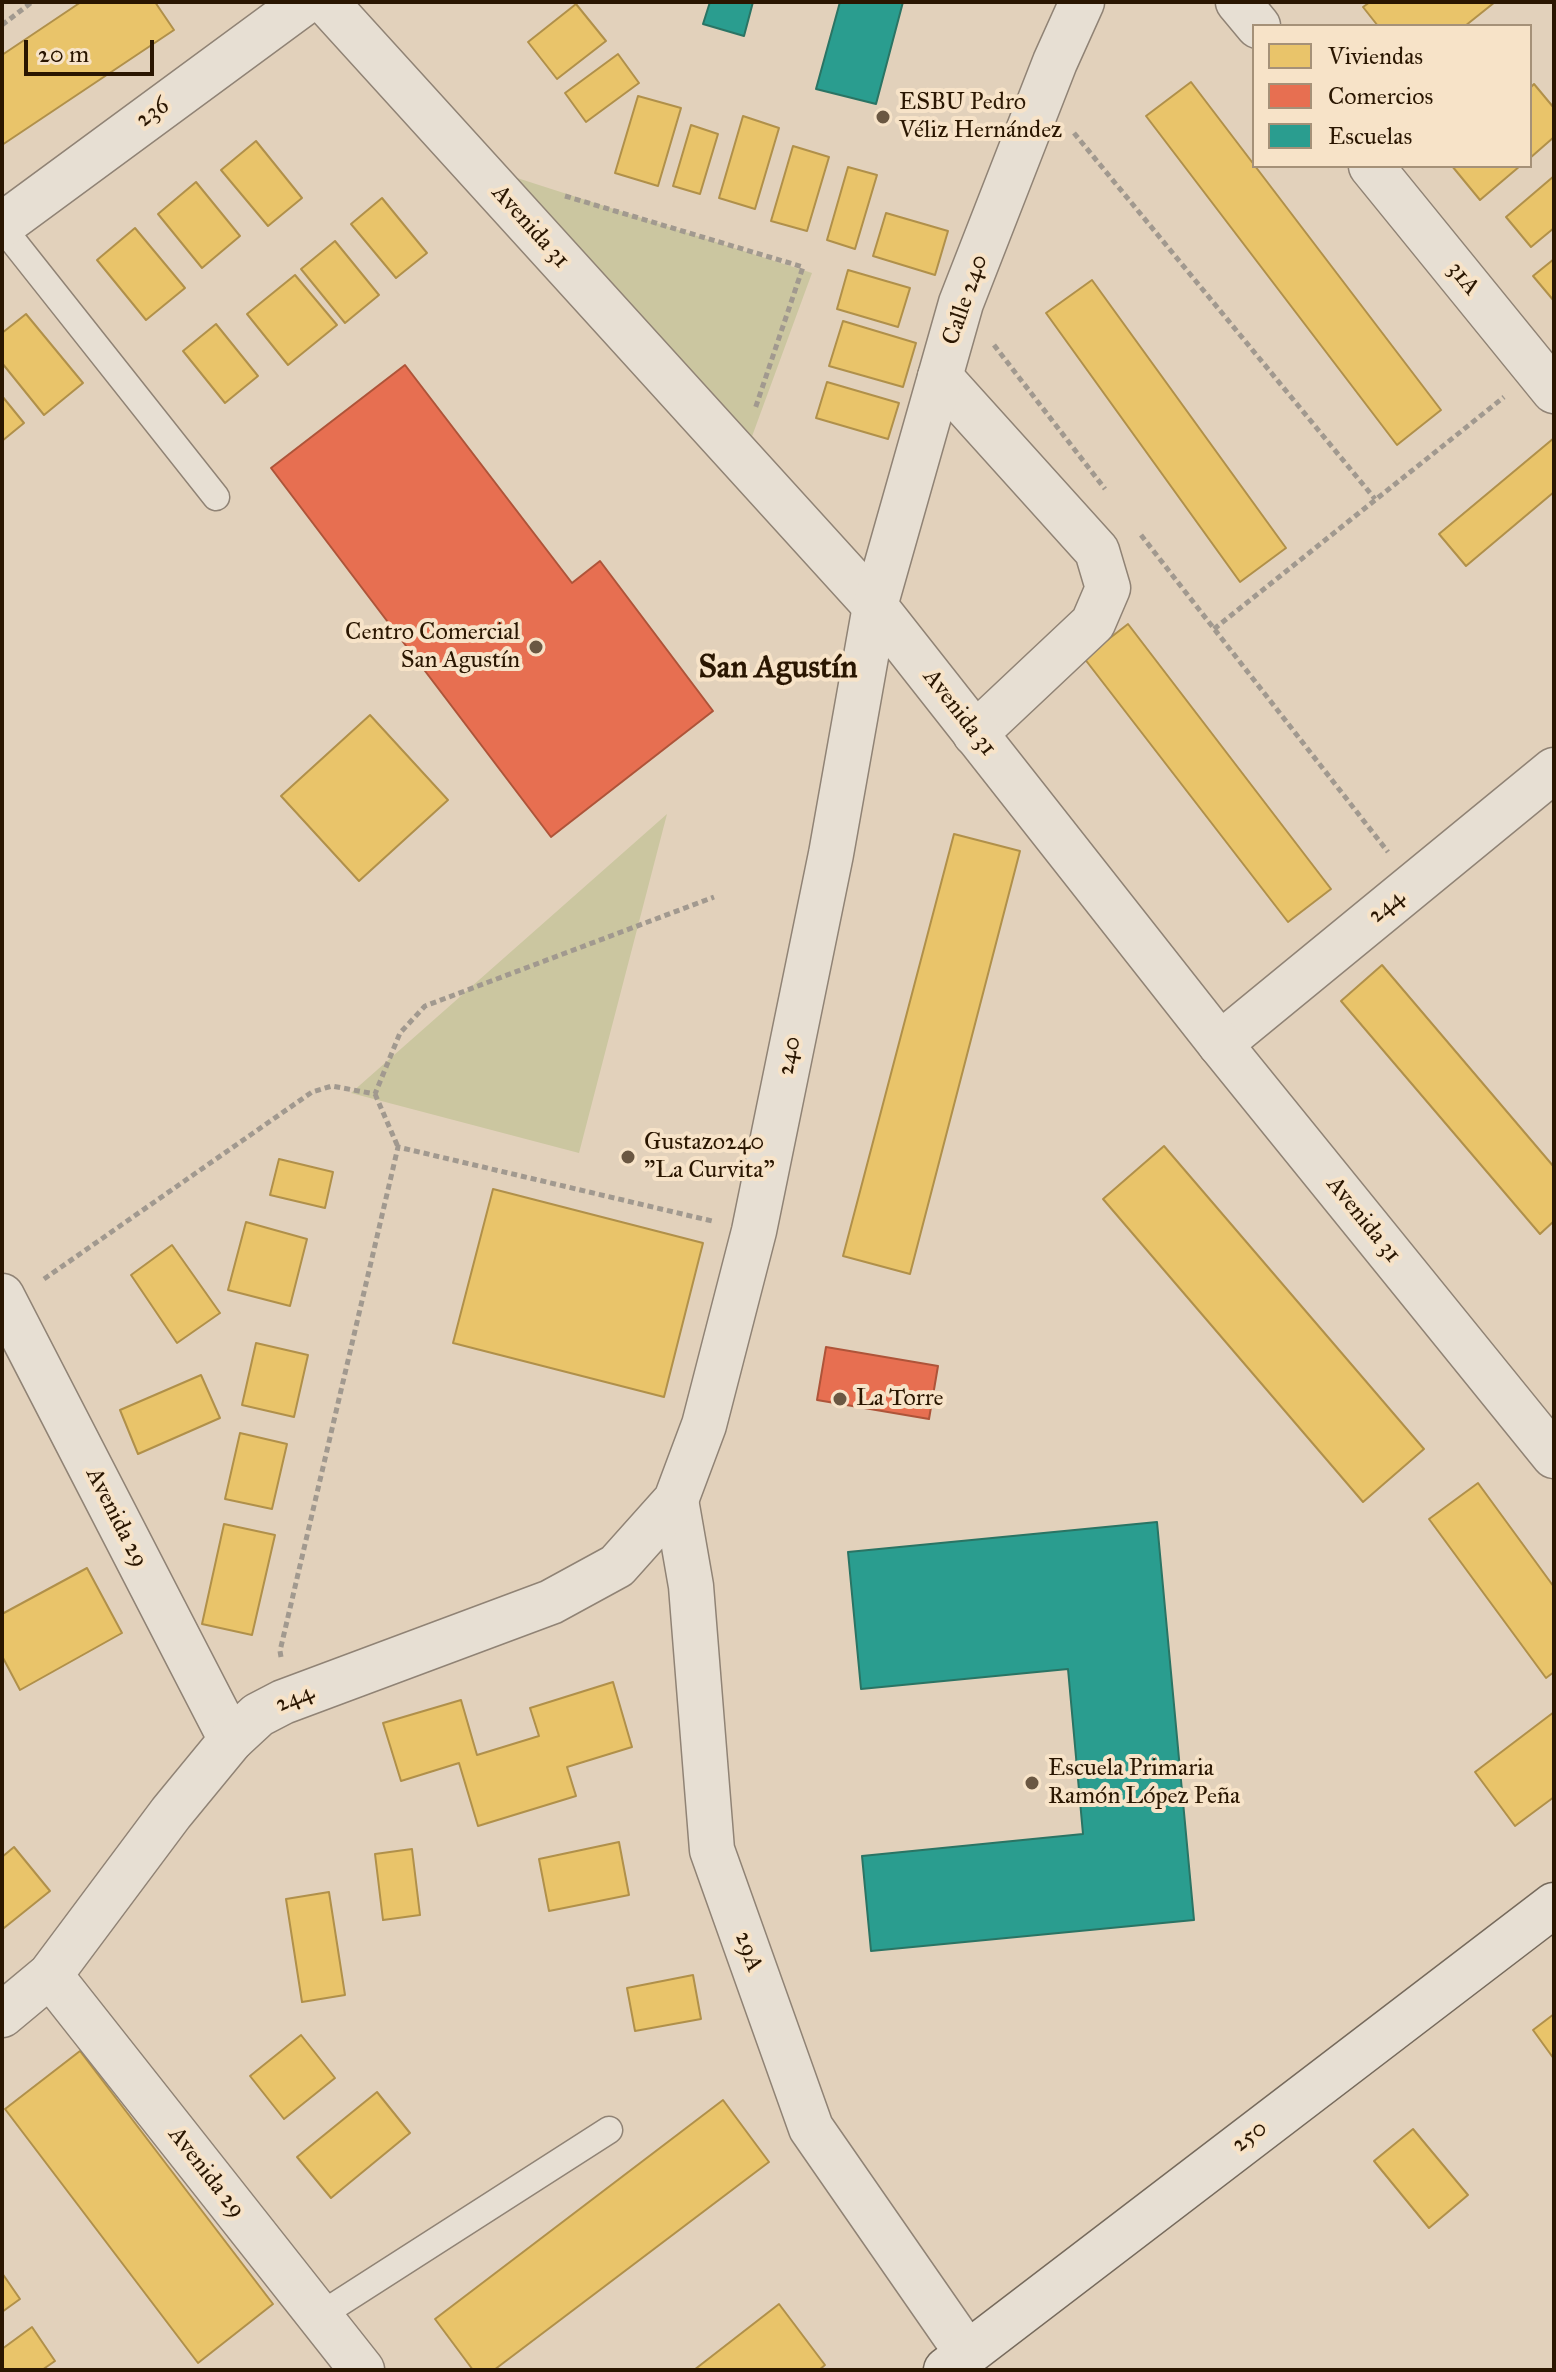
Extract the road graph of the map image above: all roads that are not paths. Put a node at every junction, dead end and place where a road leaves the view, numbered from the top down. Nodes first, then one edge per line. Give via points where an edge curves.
1 (305, 2) edge
2 (326, 2) edge
3 (1082, 2) edge
4 (1238, 2) edge
5 (1256, 24) edge
6 (1373, 168) edge
7 (2, 226) edge
8 (940, 377) junction
9 (1546, 381) edge
10 (216, 497) dead end
11 (875, 606) junction
12 (975, 734) junction
13 (1554, 770) edge
14 (1220, 1044) junction
15 (4, 1301) edge
16 (1554, 1456) edge
17 (676, 1500) junction
18 (231, 1740) junction
19 (1554, 1905) edge
20 (50, 1975) junction
21 (2, 2015) edge
22 (609, 2130) dead end
23 (319, 2316) junction
24 (956, 2362) edge
25 (362, 2370) edge

1 - 7 street, 236
2 - 11 street, Avenida 31
3 - 8 street, Calle 240 via 961,303
4 - 5 street
6 - 9 street, 31A
7 - 10 lane
8 - 11 street, Calle 240
8 - 12 street via 1097,551 1108,588 1093,623
11 - 12 street, Avenida 31
11 - 17 street, 240 via 754,1231 704,1425
12 - 14 street, Avenida 31
13 - 14 street, 244
14 - 16 street, Avenida 31
15 - 18 street, Avenida 29
17 - 18 street, 244 via 617,1566 551,1602 283,1702 258,1715
17 - 24 street, 29A via 691,1586 712,1850 811,2128
18 - 20 street, 244
19 - 24 street, 250
20 - 21 street, 244
20 - 23 street, Avenida 29
22 - 23 lane
23 - 25 street, Avenida 29

